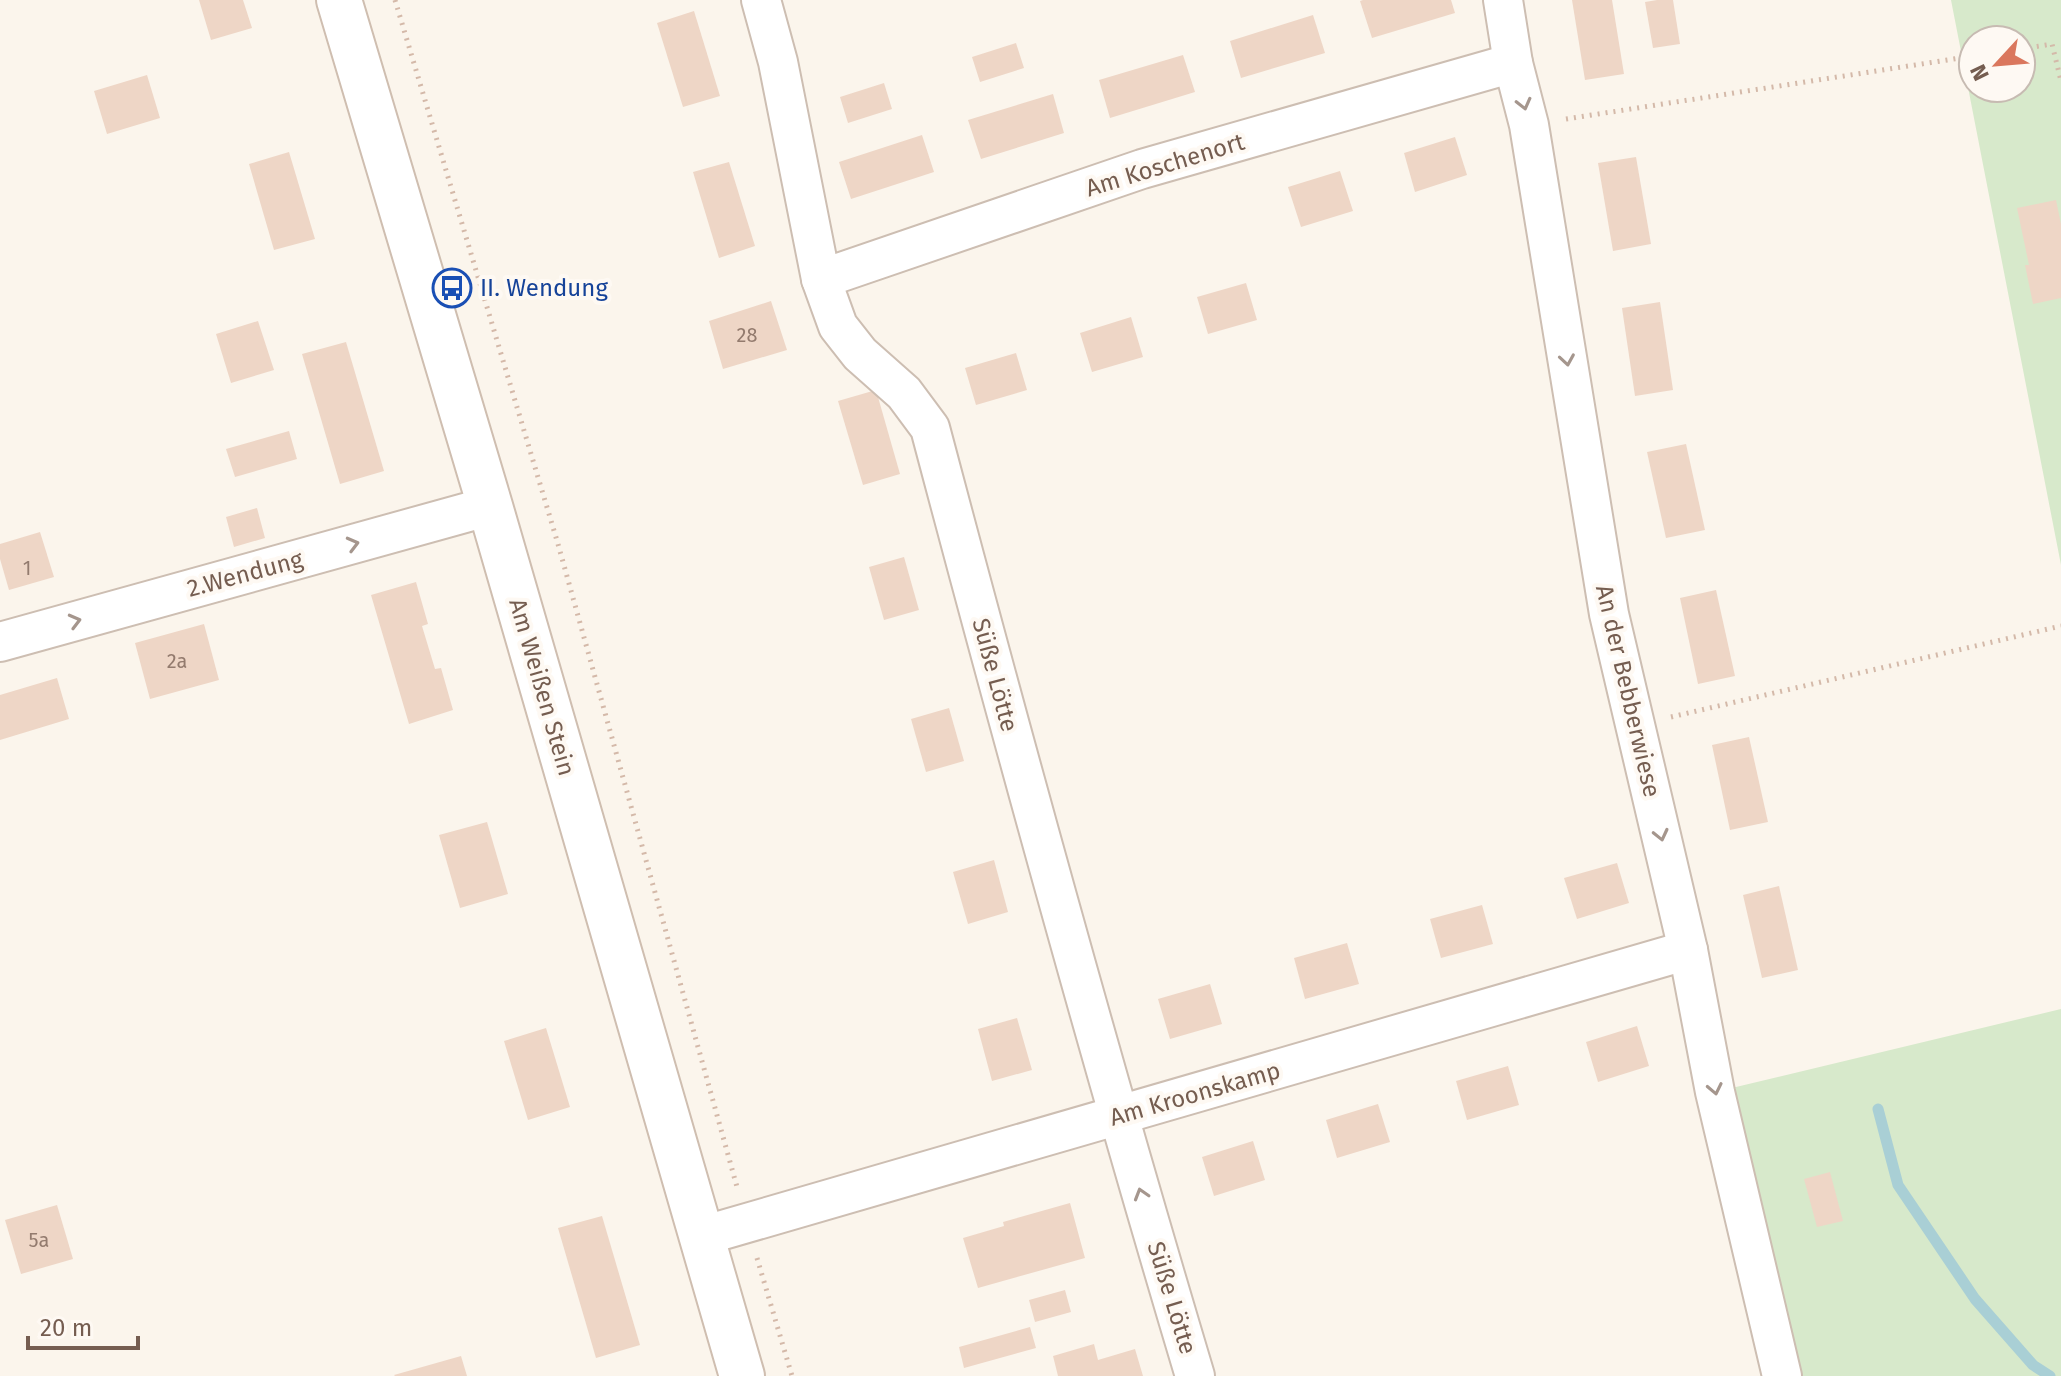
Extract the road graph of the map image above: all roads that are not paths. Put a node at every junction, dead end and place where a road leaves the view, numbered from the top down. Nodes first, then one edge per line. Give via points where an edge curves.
1 (339, 0) edge
2 (761, 0) edge
3 (1503, 0) edge
4 (1513, 63) junction
5 (821, 279) junction
6 (490, 506) junction
7 (0, 642) edge
8 (1688, 950) junction
9 (1117, 1117) junction
10 (702, 1236) junction
11 (742, 1376) edge
12 (1195, 1376) edge
13 (1782, 1376) edge

1 - 6 street, Am Weißen Stein
2 - 5 street, Süße Lötte
3 - 4 street, An der Bebberwiese
4 - 5 street, Am Koschenort via 1142,169
4 -> 8 street, An der Bebberwiese via 1529,125 1609,614
5 - 9 street, Süße Lötte via 838,326 904,393 930,428
7 -> 6 street, 2.Wendung
6 - 10 street, Am Weißen Stein
8 - 9 street, Am Kroonskamp
8 -> 13 street, An der Bebberwiese via 1715,1092
9 - 10 street, Am Kroonskamp
12 -> 9 street, Süße Lötte
10 - 11 street, Am Weißen Stein

